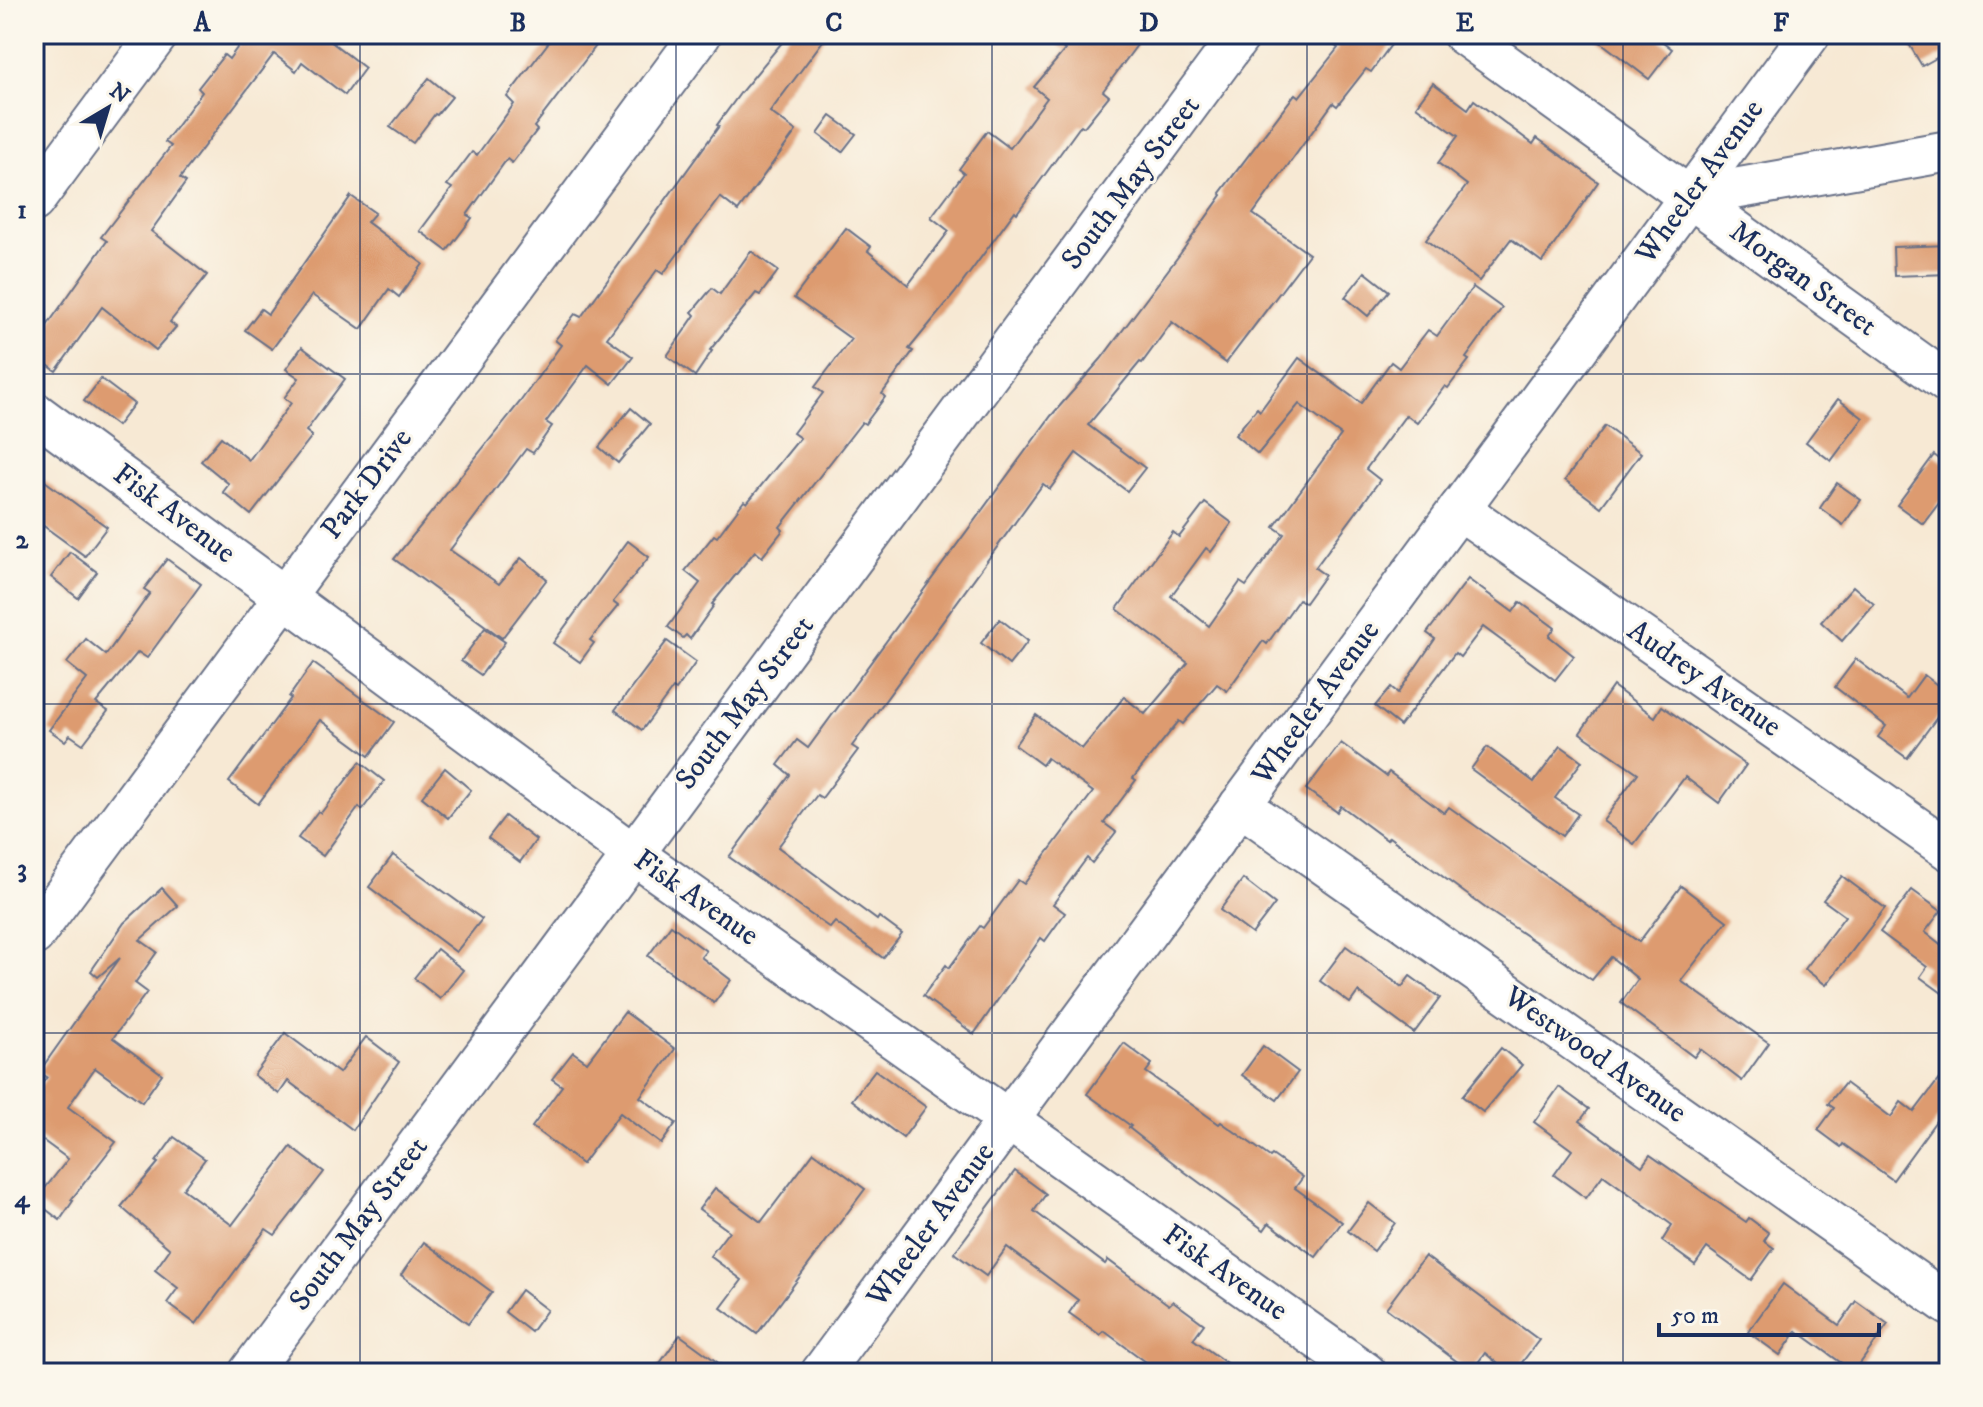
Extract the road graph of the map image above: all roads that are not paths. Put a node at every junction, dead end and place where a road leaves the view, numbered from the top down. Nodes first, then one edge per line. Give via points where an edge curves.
1 (158, 34) edge
2 (701, 34) edge
3 (1241, 34) edge
4 (1463, 34) edge
5 (1810, 34) edge
6 (1949, 151) edge
7 (1689, 197) junction
8 (34, 201) edge
9 (1949, 384) edge
10 (34, 412) edge
11 (1459, 509) junction
12 (284, 597) junction
13 (1240, 805) junction
14 (1949, 850) edge
15 (633, 854) junction
16 (34, 935) edge
17 (1008, 1119) junction
18 (1949, 1305) edge
19 (249, 1373) edge
20 (821, 1373) edge
21 (1366, 1373) edge

1 - 8 street
2 - 12 street, Park Drive
3 - 15 street, South May Street
4 - 7 street, Morgan Street
5 - 7 street, Wheeler Avenue
6 - 7 street
7 - 9 street, Morgan Street
7 - 11 street, Wheeler Avenue
10 - 12 street, Fisk Avenue
11 - 13 street, Wheeler Avenue
11 - 14 street, Audrey Avenue
12 - 15 street, Fisk Avenue
12 - 16 street, Park Drive
13 - 17 street, Wheeler Avenue
13 - 18 street, Westwood Avenue
15 - 17 street, Fisk Avenue
15 - 19 street, South May Street
17 - 20 street, Wheeler Avenue
17 - 21 street, Fisk Avenue

